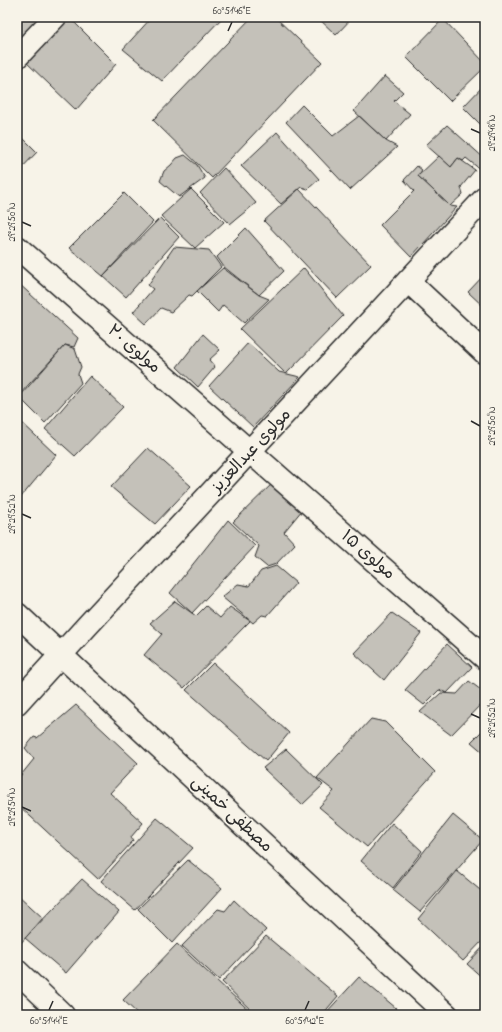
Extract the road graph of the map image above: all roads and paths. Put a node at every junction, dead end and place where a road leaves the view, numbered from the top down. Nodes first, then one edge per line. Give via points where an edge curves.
1 (54, 17) edge
2 (17, 57) edge
3 (485, 198) edge
4 (17, 247) edge
5 (408, 281) junction
6 (485, 353) edge
7 (250, 452) junction
8 (17, 614) edge
9 (60, 654) junction
10 (484, 656) edge
11 (17, 703) edge
12 (17, 972) edge
13 (63, 1015) edge
14 (447, 1015) edge

1 - 2 main road
3 - 5 main road, مولوی عبدالعزیز
4 - 7 main road, مولوی ۲۰
5 - 6 main road
5 - 7 main road, مولوی عبدالعزیز
7 - 9 main road, مولوی عبدالعزیز
7 - 10 main road, مولوی ۱۵
8 - 9 main road, مصطفی خمینی
9 - 11 main road, مولوی عبدالعزیز
9 - 14 main road, مصطفی خمینی
12 - 13 main road

